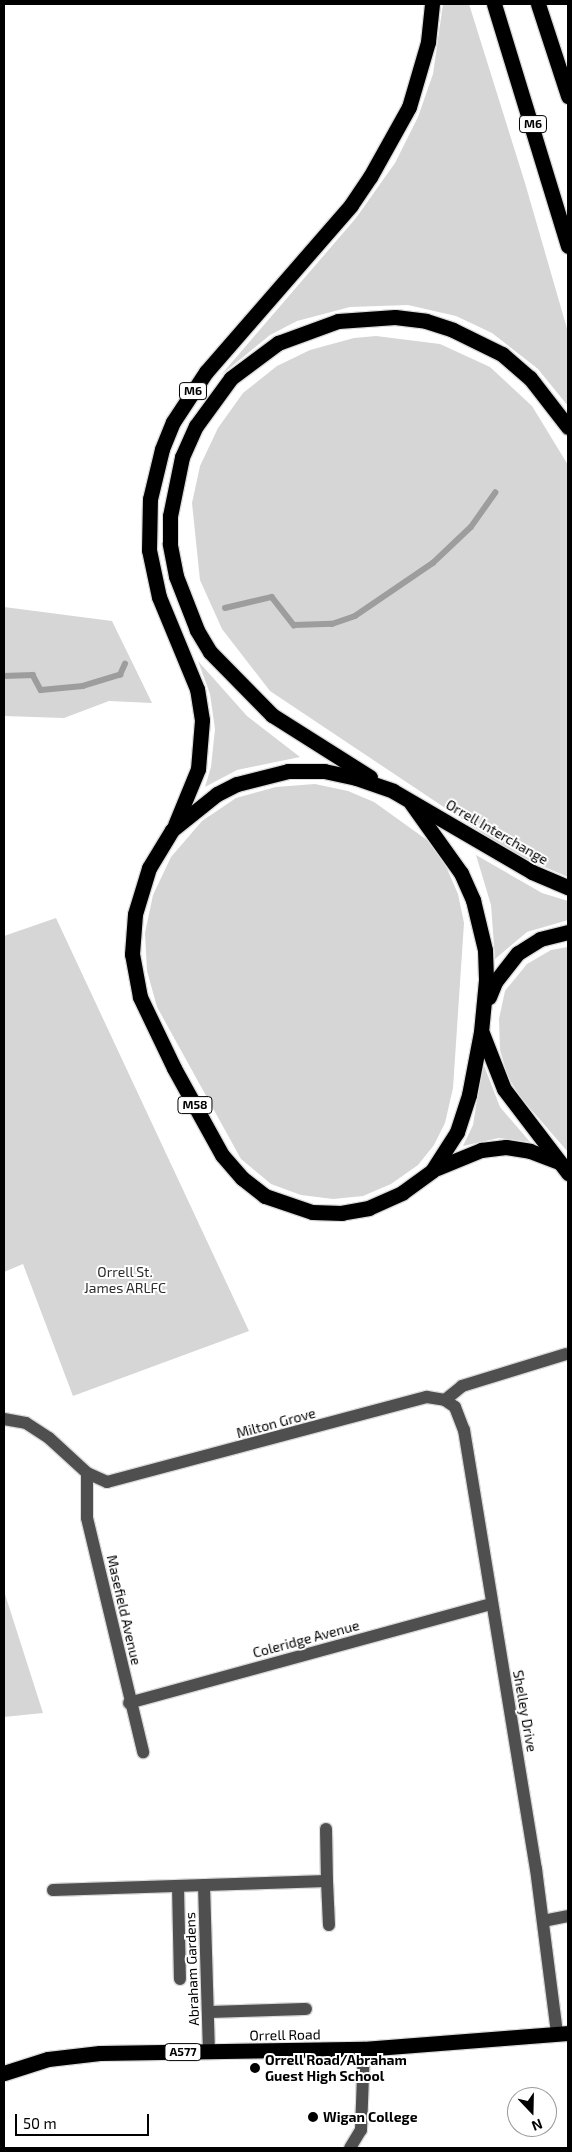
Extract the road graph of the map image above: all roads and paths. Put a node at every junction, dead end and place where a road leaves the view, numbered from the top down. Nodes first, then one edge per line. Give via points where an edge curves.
1 (432, 4) edge
2 (494, 4) edge
3 (538, 4) edge
4 (568, 96) edge
5 (568, 246) edge
6 (568, 427) edge
7 (393, 791) junction
8 (411, 803) junction
9 (172, 830) junction
10 (568, 887) edge
11 (568, 932) edge
12 (484, 1008) junction
13 (481, 1032) junction
14 (563, 1168) edge
15 (432, 1171) junction
16 (566, 1354) dead end
17 (445, 1400) junction
18 (4, 1419) edge
19 (87, 1473) junction
20 (491, 1604) junction
21 (129, 1703) junction
22 (143, 1752) dead end
23 (326, 1828) dead end
24 (327, 1881) junction
25 (204, 1885) junction
26 (178, 1886) junction
27 (53, 1890) dead end
28 (568, 1916) edge
29 (543, 1921) junction
30 (329, 1925) dead end
31 (180, 1979) dead end
32 (306, 2010) dead end
33 (208, 2012) junction
34 (563, 2034) edge
35 (364, 2049) junction
36 (209, 2052) junction
37 (4, 2073) edge
38 (350, 2148) edge

1 - 9 highway, M6 via 428,42 409,107 370,177 351,205 206,372 174,422 162,449 150,499 148,550 159,597 197,688 202,720 198,769
2 - 5 highway, M6
3 - 4 highway
6 - 7 highway, M6 via 530,378 502,354 453,330 426,321 395,317 338,321 278,343 232,378 196,426 173,488 170,525 176,576 197,630 210,652 272,715
7 - 8 highway, Orrell Interchange / M58
7 - 9 highway, Orrell Interchange / M58 via 324,771 262,776 218,794
8 - 10 highway, Orrell Interchange / M58 via 532,872
8 - 12 highway, Orrell Interchange / M58 via 443,844 473,900 485,950
9 - 15 highway, Orrell Interchange / M58 via 149,868 139,896 132,934 135,976 150,1023 222,1155 242,1178 265,1196 322,1213 354,1211 386,1202
11 - 12 highway, Orrell Interchange / M58 via 540,939 518,953 495,982
12 - 13 highway, Orrell Interchange / M58
13 - 14 highway, M58 via 504,1088
13 - 15 highway, Orrell Interchange / M58 via 464,1115 449,1148
14 - 15 highway, M58 via 530,1151 488,1148 454,1159
16 - 17 street via 462,1386
17 - 19 street, Milton Grove via 427,1396 123,1480 107,1482
17 - 20 street, Shelley Drive via 461,1417
18 - 19 street, Milton Grove via 26,1423 49,1438
19 - 21 street, Masefield Avenue via 88,1518
20 - 21 street, Coleridge Avenue
20 - 29 street, Shelley Drive
21 - 22 street, Masefield Avenue
23 - 24 street
24 - 25 street
24 - 30 street
25 - 26 street
25 - 33 street, Abraham Gardens
26 - 27 street
26 - 31 street
28 - 29 street
29 - 34 street, Shelley Drive
32 - 33 street
33 - 36 street, Abraham Gardens
34 - 35 highway, Orrell Road / A577
35 - 36 highway, Orrell Road / A577
35 - 38 street via 361,2130
36 - 37 highway, Orrell Road / A577 via 100,2053 48,2059

